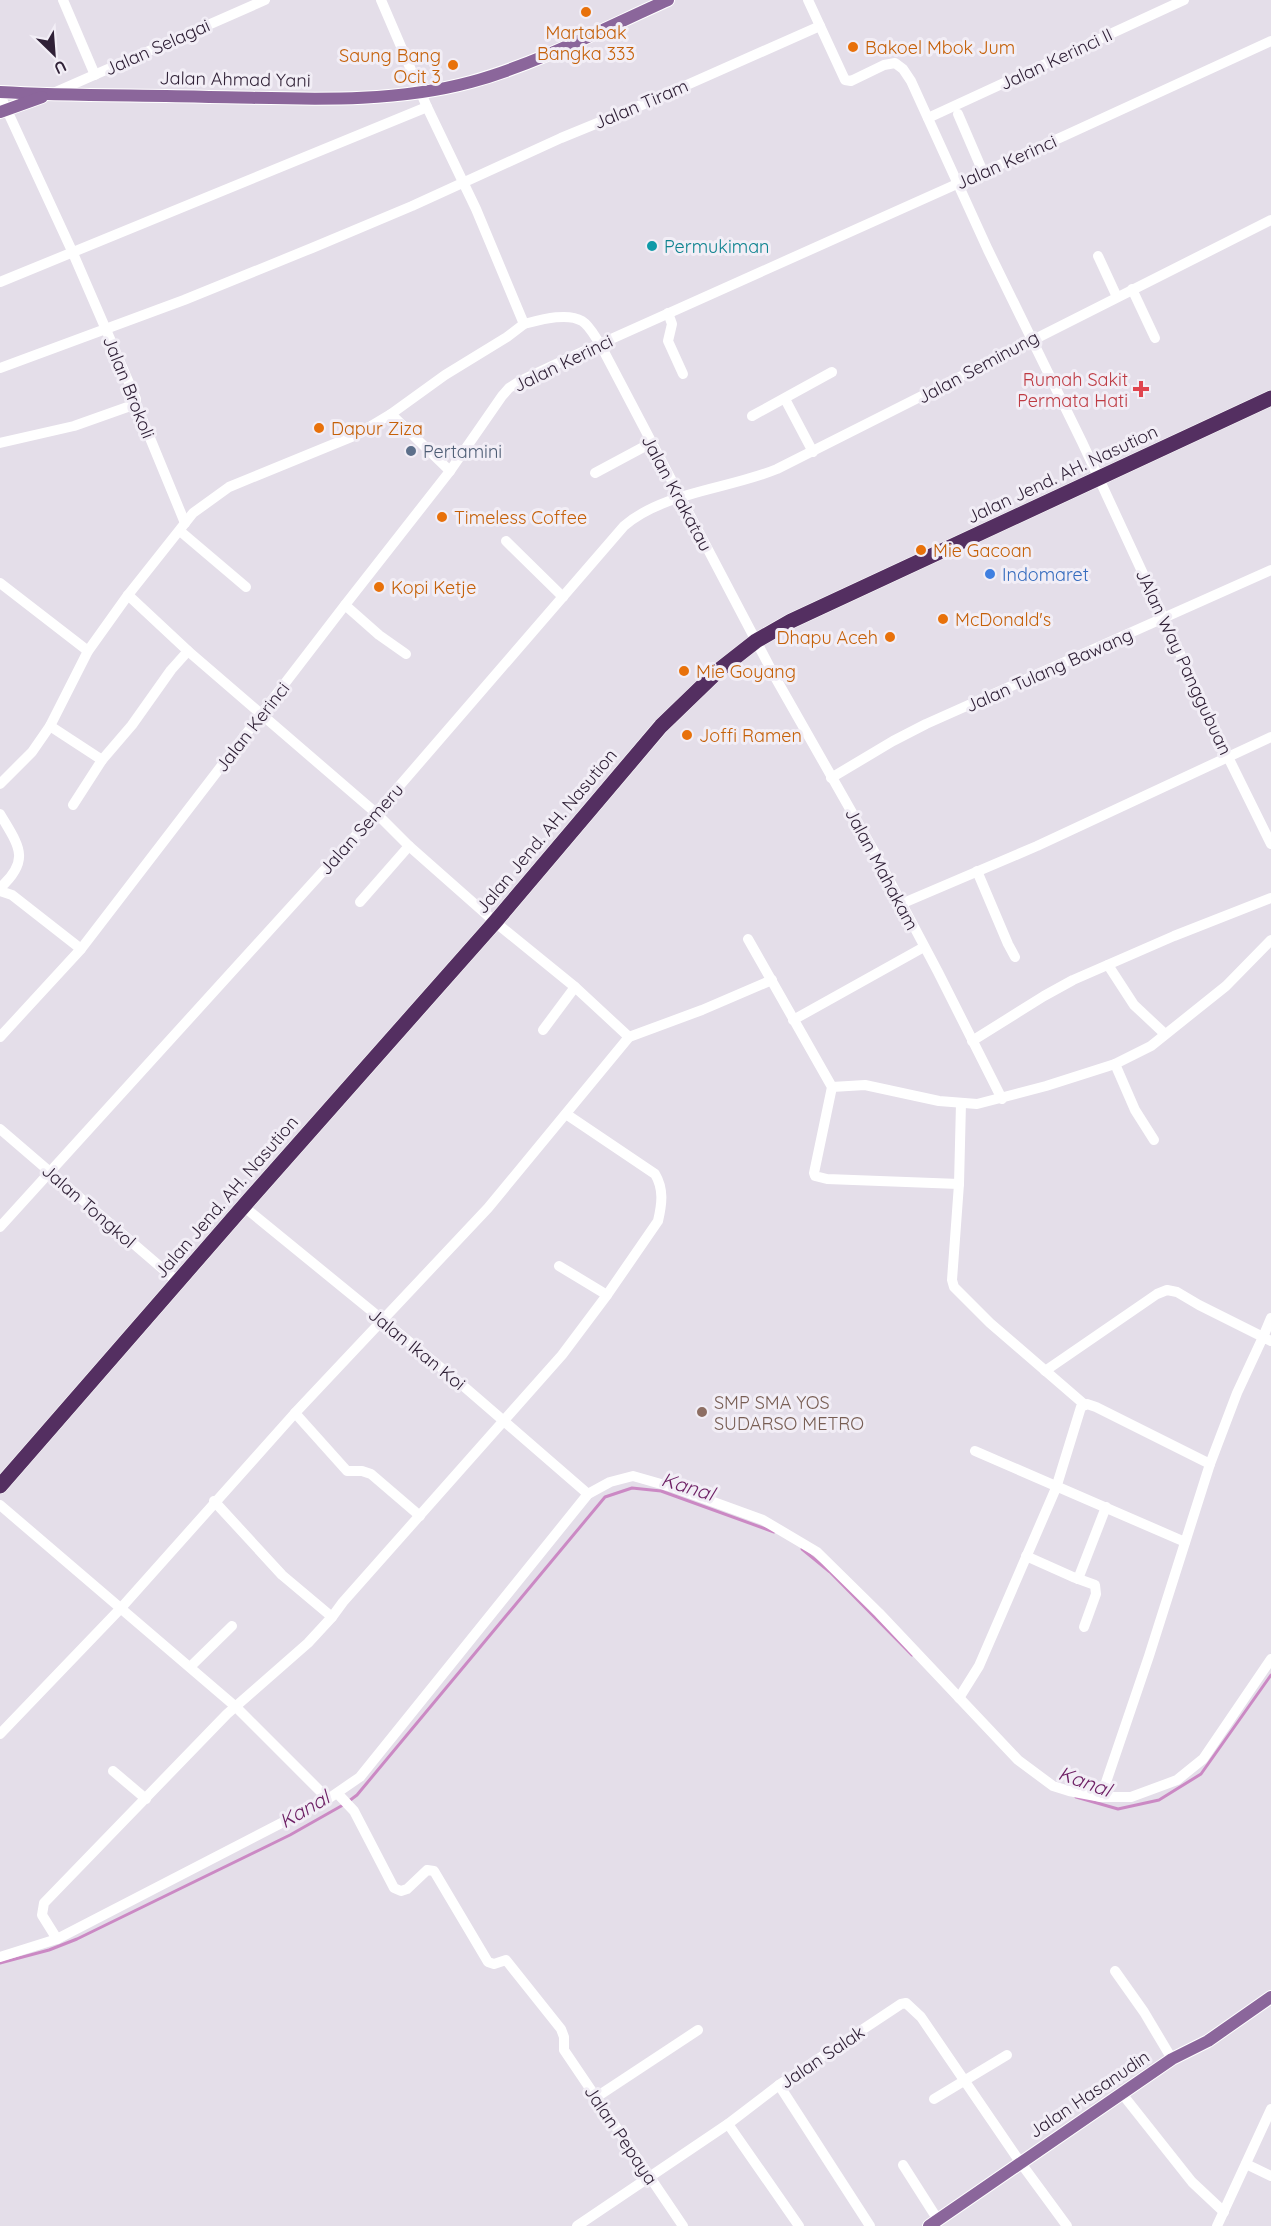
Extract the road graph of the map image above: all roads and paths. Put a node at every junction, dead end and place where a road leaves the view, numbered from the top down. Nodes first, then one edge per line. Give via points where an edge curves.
1 (63, 0) edge
2 (265, 0) edge
3 (381, 0) edge
4 (668, 0) edge
5 (808, 0) edge
6 (1184, 0) edge
7 (820, 26) junction
8 (1271, 41) edge
9 (95, 75) junction
10 (420, 92) junction
11 (0, 94) edge
12 (49, 95) junction
13 (427, 107) junction
14 (4, 111) edge
15 (958, 114) dead end
16 (928, 118) junction
17 (983, 172) junction
18 (462, 183) junction
19 (957, 183) junction
20 (1271, 220) edge
21 (72, 251) junction
22 (1098, 256) dead end
23 (0, 282) edge
24 (1132, 289) junction
25 (1117, 297) junction
26 (668, 313) junction
27 (524, 324) junction
28 (106, 329) junction
29 (1155, 338) dead end
30 (1032, 339) junction
31 (600, 344) junction
32 (0, 368) edge
33 (832, 372) dead end
34 (683, 374) dead end
35 (1271, 398) edge
36 (784, 399) junction
37 (136, 404) junction
38 (391, 414) junction
39 (752, 416) dead end
40 (0, 443) edge
41 (651, 443) junction
42 (813, 452) junction
43 (450, 471) junction
44 (595, 472) dead end
45 (1098, 480) junction
46 (679, 498) junction
47 (182, 527) junction
48 (507, 541) dead end
49 (1271, 570) edge
50 (0, 583) edge
51 (246, 588) dead end
52 (128, 595) junction
53 (563, 597) junction
54 (345, 605) junction
55 (1164, 618) junction
56 (756, 641) junction
57 (88, 651) junction
58 (188, 651) junction
59 (406, 654) dead end
60 (261, 716) junction
61 (50, 726) junction
62 (1271, 737) edge
63 (1228, 757) junction
64 (102, 760) junction
65 (831, 778) junction
66 (0, 783) edge
67 (73, 806) dead end
68 (376, 813) junction
69 (0, 814) edge
70 (1271, 844) edge
71 (409, 846) junction
72 (977, 871) junction
73 (0, 889) edge
74 (1271, 898) edge
75 (360, 902) dead end
76 (901, 904) junction
77 (495, 922) junction
78 (748, 939) dead end
79 (1271, 940) edge
80 (924, 947) junction
81 (81, 949) junction
82 (1015, 957) dead end
83 (1108, 965) junction
84 (772, 980) junction
85 (575, 987) junction
86 (793, 1020) junction
87 (543, 1030) dead end
88 (1165, 1034) junction
89 (0, 1037) edge
90 (628, 1037) junction
91 (972, 1041) junction
92 (1115, 1064) junction
93 (832, 1088) junction
94 (1002, 1099) junction
95 (961, 1103) junction
96 (566, 1114) junction
97 (0, 1129) edge
98 (1154, 1140) dead end
99 (49, 1172) junction
100 (959, 1184) junction
101 (243, 1206) junction
102 (0, 1227) edge
103 (559, 1266) dead end
104 (178, 1282) junction
105 (607, 1295) junction
106 (1271, 1318) edge
107 (382, 1321) junction
108 (1267, 1339) edge
109 (1045, 1371) junction
110 (1085, 1405) junction
111 (295, 1413) junction
112 (504, 1420) junction
113 (975, 1451) dead end
114 (1210, 1464) junction
115 (0, 1486) edge
116 (1056, 1488) junction
117 (588, 1494) junction
118 (214, 1501) junction
119 (0, 1505) edge
120 (1106, 1507) junction
121 (420, 1516) junction
122 (1185, 1542) junction
123 (1026, 1556) junction
124 (1078, 1579) junction
125 (121, 1608) junction
126 (332, 1617) junction
127 (232, 1626) dead end
128 (1084, 1627) dead end
129 (1271, 1659) edge
130 (190, 1667) junction
131 (958, 1698) junction
132 (236, 1707) junction
133 (0, 1734) edge
134 (113, 1771) dead end
135 (335, 1797) junction
136 (1101, 1797) junction
137 (146, 1799) junction
138 (57, 1939) junction
139 (0, 1957) edge
140 (1115, 1971) dead end
141 (1271, 1997) edge
142 (698, 2030) dead end
143 (1007, 2055) dead end
144 (1172, 2060) junction
145 (966, 2081) junction
146 (779, 2085) junction
147 (1123, 2095) junction
148 (595, 2098) junction
149 (934, 2099) dead end
150 (1271, 2109) edge
151 (728, 2124) junction
152 (1020, 2162) junction
153 (1246, 2164) junction
154 (903, 2165) dead end
155 (648, 2176) junction
156 (1271, 2176) edge
157 (1220, 2220) edge
158 (934, 2223) edge
159 (577, 2226) edge
160 (683, 2226) edge
161 (799, 2226) edge
162 (870, 2226) edge
163 (1067, 2226) edge
164 (1232, 2226) edge

1 - 9 street
2 - 9 street, Jalan Selagai
3 - 10 street
4 - 10 main road, Jalan Ahmad Yani via 503,71
5 - 7 street
6 - 16 street, Jalan Kerinci II
7 - 16 street, JAlan Way Panggubuan via 845,80 895,63 903,69
7 - 18 street, Jalan Tiram
8 - 17 street, Jalan Kerinci
9 - 12 street, Jalan Selagai
10 - 12 main road, Jalan Ahmad Yani via 336,98
10 - 13 street
11 - 12 main road, Jalan Ahmad Yani
11 - 14 street, Jalan Brokoli
12 - 14 main road
13 - 18 street
13 - 21 street
14 - 21 street, Jalan Brokoli
15 - 17 street
16 - 19 street, JAlan Way Panggubuan
17 - 19 street, Jalan Kerinci
18 - 27 street
18 - 28 street, Jalan Tiram via 312,248
19 - 26 street, Jalan Kerinci
19 - 30 street, JAlan Way Panggubuan
20 - 24 street, Jalan Seminung
21 - 23 street
21 - 28 street, Jalan Brokoli
22 - 25 street
24 - 25 street, Jalan Seminung
24 - 29 street
25 - 30 street, Jalan Seminung
26 - 31 street, Jalan Kerinci
26 - 34 street via 672,324 668,341
27 - 31 street, Jalan Krakatau via 577,319 585,323
27 - 38 street
28 - 32 street, Jalan Tiram
28 - 37 street, Jalan Brokoli
30 - 42 street, Jalan Seminung
30 - 45 street, JAlan Way Panggubuan
31 - 41 street, Jalan Krakatau
31 - 43 street, Jalan Kerinci via 509,388
33 - 36 street
35 - 45 highway, Jalan Jend. AH. Nasution
36 - 39 street
36 - 42 street
37 - 40 street via 74,426
37 - 47 street, Jalan Brokoli
38 - 43 street
38 - 47 street via 341,442 229,487
41 - 44 street
41 - 46 street, Jalan Krakatau
42 - 46 street, Jalan Seminung via 767,473
43 - 54 street, Jalan Kerinci
45 - 55 street, JAlan Way Panggubuan
45 - 56 highway, Jalan Jend. AH. Nasution via 791,621
46 - 53 street, Jalan Semeru via 633,518
46 - 56 street, Jalan Krakatau
47 - 51 street
47 - 52 street
48 - 53 street
49 - 55 street, Jalan Tulang Bawang
50 - 57 street
52 - 57 street
52 - 58 street
53 - 68 street, Jalan Semeru
54 - 59 street
54 - 60 street, Jalan Kerinci
55 - 63 street, JAlan Way Panggubuan
55 - 65 street, Jalan Tulang Bawang via 892,741
56 - 65 street, Jalan Mahakam
56 - 77 highway, Jalan Jend. AH. Nasution via 719,670 661,726
57 - 61 street
58 - 60 street
58 - 64 street
60 - 68 street
60 - 81 street, Jalan Kerinci
61 - 64 street
61 - 66 street via 32,752
62 - 63 street
63 - 70 street, JAlan Way Panggubuan
63 - 72 street
64 - 67 street
65 - 76 street, Jalan Mahakam
68 - 71 street
68 - 99 street, Jalan Semeru
69 - 73 street via 21,854 17,868
71 - 75 street
71 - 77 street
72 - 76 street
72 - 82 street
73 - 81 street
74 - 83 street
76 - 80 street, Jalan Mahakam
77 - 85 street
77 - 101 highway, Jalan Jend. AH. Nasution
78 - 84 street
79 - 88 street via 1226,986
80 - 86 street
80 - 91 street, Jalan Mahakam
81 - 89 street, Jalan Kerinci
83 - 88 street via 1134,1005
83 - 91 street via 1044,996
84 - 86 street
84 - 90 street
85 - 87 street
85 - 90 street
86 - 93 street
88 - 92 street via 1151,1046
90 - 96 street
91 - 94 street, Jalan Mahakam
92 - 94 street
92 - 98 street via 1135,1110
93 - 95 street via 865,1085
93 - 100 street via 815,1176
94 - 95 street
95 - 100 street
96 - 105 street via 655,1174 662,1189 658,1221
96 - 107 street via 510,1183
97 - 99 street, Jalan Tongkol
99 - 102 street, Jalan Semeru
99 - 104 street, Jalan Tongkol
100 - 109 street via 954,1287
101 - 104 highway, Jalan Jend. AH. Nasution
101 - 107 street, Jalan Ikan Koi
103 - 105 street
104 - 115 highway, Jalan Jend. AH. Nasution
105 - 112 street via 562,1355
106 - 108 street
107 - 111 street
107 - 112 street, Jalan Ikan Koi
108 - 109 street via 1178,1292 1167,1290
108 - 114 street via 1237,1393
109 - 110 street
110 - 114 street
110 - 116 street via 1080,1409
111 - 118 street
111 - 121 street via 347,1471 371,1474
112 - 117 street, Jalan Ikan Koi
112 - 121 street
113 - 116 street
114 - 122 street
116 - 120 street
116 - 123 street
117 - 131 street via 633,1476 764,1520 816,1552
117 - 135 street via 360,1777
118 - 125 street
118 - 126 street via 282,1575
119 - 125 street
120 - 122 street
120 - 124 street
121 - 126 street
122 - 136 street
123 - 124 street
123 - 131 street via 979,1666
124 - 128 street via 1096,1588
125 - 130 street
125 - 133 street
126 - 132 street
127 - 130 street
129 - 136 street via 1228,1725 1191,1771 1131,1797
130 - 132 street
131 - 136 street via 1018,1760 1053,1786
132 - 135 street
132 - 137 street
134 - 137 street
135 - 138 street
135 - 148 street, Jalan Pepaya via 354,1811 394,1888 407,1889 427,1870 434,1871 488,1962 508,1962 561,2029 564,2050
137 - 138 street via 44,1903 42,1915
138 - 139 street
140 - 144 street
141 - 144 main road, Jalan Hasanudin via 1208,2041
142 - 148 street
143 - 145 street
144 - 147 main road, Jalan Hasanudin
145 - 146 street, Jalan Salak via 921,2017 906,2003
145 - 149 street
145 - 152 street, Jalan Salak
146 - 151 street, Jalan Salak
146 - 162 street
147 - 152 main road, Jalan Hasanudin
147 - 157 street
148 - 155 street, Jalan Pepaya
150 - 153 street
151 - 155 street, Jalan Salak
151 - 161 street
152 - 158 main road, Jalan Hasanudin
152 - 163 street, Jalan Salak
153 - 156 street
153 - 157 street
154 - 158 street
155 - 159 street, Jalan Salak
155 - 160 street, Jalan Pepaya
157 - 164 street

